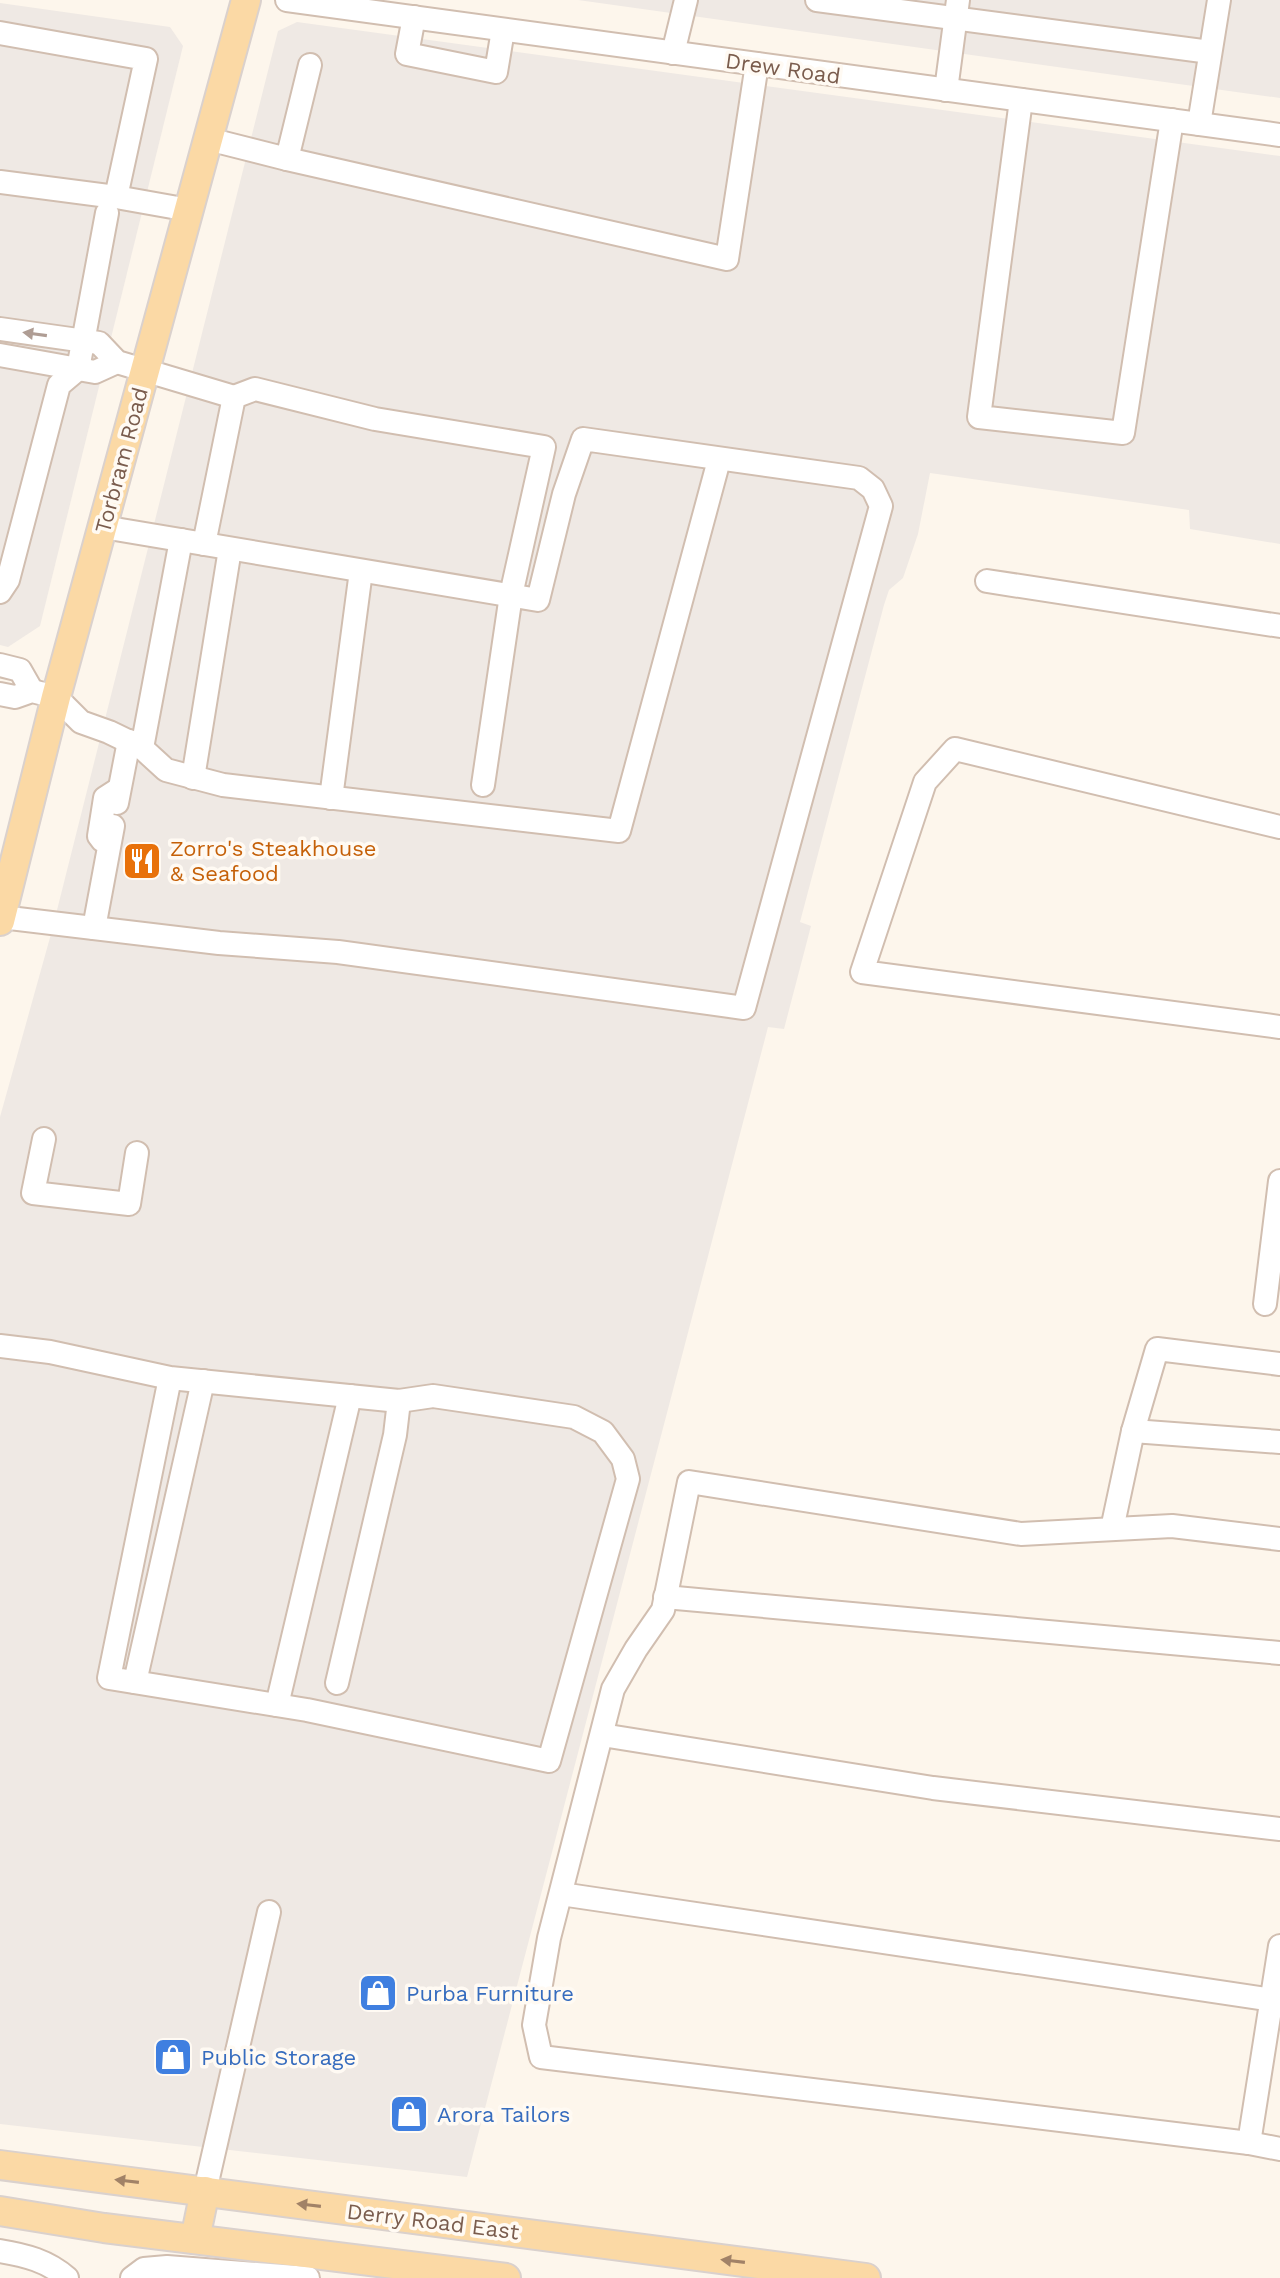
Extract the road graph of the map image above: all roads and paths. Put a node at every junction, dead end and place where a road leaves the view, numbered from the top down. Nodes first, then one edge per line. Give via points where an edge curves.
1 (246, 0) edge
2 (287, 0) edge
3 (686, 0) edge
4 (817, 0) edge
5 (1219, 0) edge
6 (957, 9) edge
7 (414, 17) junction
8 (503, 30) junction
9 (0, 33) edge
10 (1210, 52) junction
11 (673, 53) junction
12 (757, 64) junction
13 (310, 65) dead end
14 (946, 90) junction
15 (1021, 100) junction
16 (1172, 120) junction
17 (1199, 124) junction
18 (1280, 135) edge
19 (208, 139) junction
20 (287, 159) junction
21 (0, 182) edge
22 (112, 205) junction
23 (189, 210) junction
24 (0, 329) edge
25 (84, 340) junction
26 (0, 355) edge
27 (117, 362) junction
28 (78, 369) junction
29 (146, 370) junction
30 (234, 397) junction
31 (719, 460) junction
32 (103, 527) junction
33 (181, 540) junction
34 (204, 544) junction
35 (230, 549) junction
36 (361, 571) junction
37 (987, 581) dead end
38 (0, 592) edge
39 (511, 595) junction
40 (1280, 626) edge
41 (0, 665) edge
42 (0, 694) edge
43 (44, 694) junction
44 (135, 745) junction
45 (193, 778) junction
46 (483, 785) dead end
47 (331, 798) junction
48 (1280, 827) edge
49 (0, 919) edge
50 (94, 928) junction
51 (1280, 1027) edge
52 (44, 1139) dead end
53 (137, 1153) dead end
54 (1280, 1181) edge
55 (1265, 1304) dead end
56 (0, 1346) edge
57 (1280, 1364) edge
58 (170, 1378) junction
59 (203, 1381) junction
60 (350, 1396) junction
61 (399, 1401) junction
62 (1133, 1431) junction
63 (1280, 1442) edge
64 (1112, 1529) junction
65 (1280, 1539) edge
66 (665, 1597) junction
67 (1280, 1653) edge
68 (135, 1682) junction
69 (337, 1683) dead end
70 (277, 1705) junction
71 (602, 1735) junction
72 (1280, 1829) edge
73 (561, 1894) junction
74 (269, 1912) dead end
75 (1280, 1946) edge
76 (1276, 2000) edge
77 (1249, 2143) junction
78 (1280, 2149) edge
79 (0, 2165) edge
80 (205, 2191) junction
81 (0, 2211) edge
82 (195, 2239) junction
83 (0, 2251) edge
84 (67, 2278) edge
85 (132, 2278) edge
86 (308, 2278) edge
87 (503, 2278) edge
88 (866, 2278) edge

1 - 19 main road, Torbram Road
2 - 7 street, Drew Road
3 - 11 street
4 - 6 street
5 - 10 street
6 - 10 street
6 - 14 street
7 - 8 street, Drew Road
7 - 8 street via 407,54 496,72
8 - 11 street, Drew Road
9 - 22 street via 146,59
10 - 17 street
11 - 12 street, Drew Road
12 - 14 street, Drew Road
12 - 20 street via 727,259
13 - 20 street
14 - 15 street, Drew Road
15 - 16 street, Drew Road
15 - 16 street via 979,417 1123,433
16 - 17 street, Drew Road
17 - 18 street, Drew Road
19 - 20 street
19 - 23 main road, Torbram Road
21 - 22 street
22 - 23 street
22 - 25 street
23 - 29 main road, Torbram Road
25 -> 24 street
25 - 27 street via 99,343
25 - 28 street
26 - 28 street
27 - 28 street via 95,372
27 - 29 street
28 - 38 street via 59,385 8,580
29 - 30 street
29 - 32 main road, Torbram Road
30 - 34 street
30 - 39 street via 255,389 375,419 544,447
31 - 39 street via 583,439 538,600
31 - 47 street via 619,831
31 - 50 street via 859,478 873,489 881,506 744,1008 338,952
32 - 33 street
32 - 43 main road, Torbram Road
33 - 34 street
33 - 44 street
34 - 35 street
35 - 36 street
35 - 45 street
36 - 39 street
36 - 47 street
37 - 40 street
39 - 46 street
41 - 43 street via 20,670
42 - 43 street
43 - 44 street via 81,722
43 - 49 main road, Torbram Road
44 - 45 street via 166,770
44 - 50 street via 114,817
45 - 47 street
48 - 51 street via 955,749 925,782 862,972
49 - 50 street
52 - 53 street via 33,1193 129,1204
54 - 55 street
56 - 58 street
57 - 62 street via 1157,1349
58 - 59 street
58 - 68 street via 109,1678
59 - 60 street
59 - 68 street
60 - 61 street
60 - 70 street
61 - 69 street
61 - 70 street via 433,1396 574,1417 603,1432 623,1459 628,1479 549,1761
62 - 63 street
62 - 64 street
64 - 65 street via 1172,1526
64 - 66 street via 1021,1534 689,1482
66 - 67 street
66 - 71 street via 663,1610 613,1689
68 - 70 street
71 - 72 street via 933,1788
71 - 73 street
73 - 76 street
73 - 77 street via 534,2025 541,2057
74 - 80 street
75 - 76 street
76 - 77 street
77 - 78 street
80 -> 79 main road, Derry Road East
80 - 82 main road
88 -> 80 main road, Derry Road East
81 - 82 main road
82 - 87 main road
83 - 84 street via 23,2254
85 - 86 street via 144,2269 167,2267

